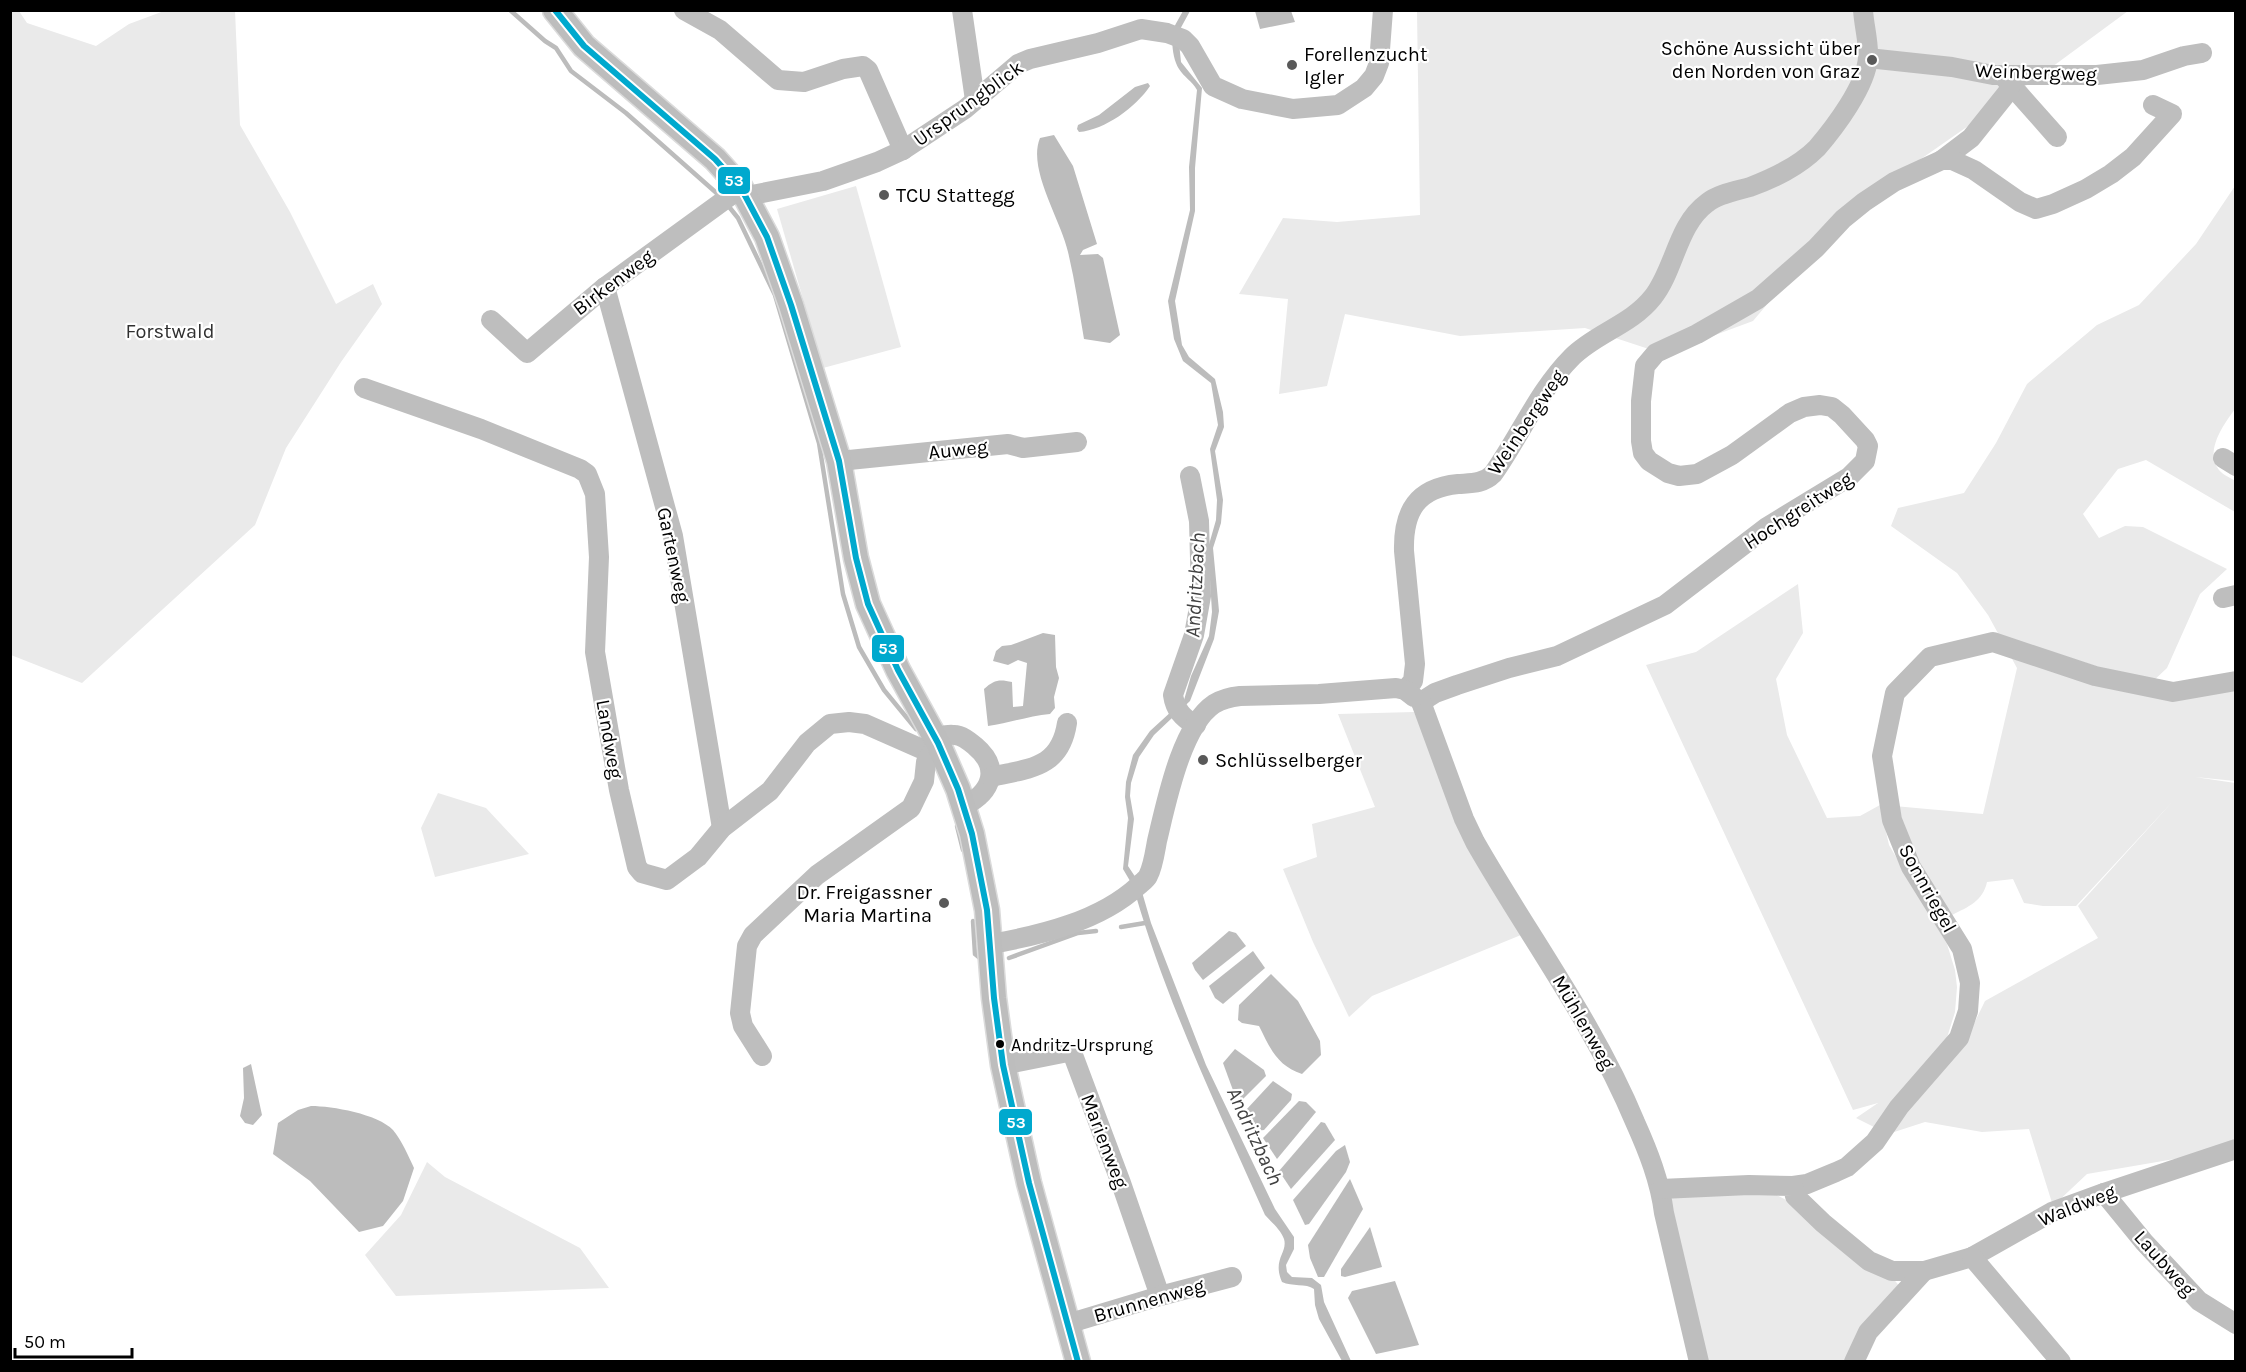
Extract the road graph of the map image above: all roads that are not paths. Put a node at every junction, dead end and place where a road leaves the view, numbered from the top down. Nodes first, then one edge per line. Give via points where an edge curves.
1 (555, 10) edge
2 (684, 10) edge
3 (962, 10) edge
4 (1383, 10) edge
5 (1863, 10) edge
6 (2202, 53) dead end
7 (1868, 58) junction
8 (2006, 80) junction
9 (975, 100) junction
10 (2153, 105) dead end
11 (2057, 137) dead end
12 (903, 150) junction
13 (1942, 160) junction
14 (744, 192) junction
15 (605, 286) junction
16 (491, 320) dead end
17 (364, 388) dead end
18 (1077, 442) dead end
19 (839, 461) junction
20 (1190, 476) dead end
21 (2235, 681) edge
22 (1413, 696) junction
23 (1184, 714) junction
24 (1067, 723) dead end
25 (937, 740) junction
26 (991, 777) junction
27 (964, 806) junction
28 (722, 828) junction
29 (991, 944) junction
30 (762, 1056) dead end
31 (1003, 1065) junction
32 (2235, 1149) edge
33 (1793, 1186) junction
34 (1661, 1189) junction
35 (2104, 1193) junction
36 (1972, 1257) junction
37 (1924, 1271) junction
38 (1232, 1277) dead end
39 (1160, 1296) junction
40 (1067, 1324) junction
41 (2235, 1324) edge
42 (1078, 1362) edge
43 (1699, 1362) edge
44 (1854, 1362) edge
45 (2061, 1362) edge

1 - 14 main road via 584,46 715,159
2 - 12 street via 720,30 778,80 804,82 863,66
3 - 9 street
4 - 9 street, Ursprungblick via 1379,63 1374,76 1364,88 1338,105 1293,109 1242,99 1213,86 1190,46 1175,36 1141,29 1018,64
5 - 7 street, Weinbergweg
6 - 8 street, Weinbergweg via 2143,70
7 - 8 street, Weinbergweg via 1952,67
7 - 22 street, Weinbergweg via 1855,94 1809,156 1776,177 1707,202 1697,213 1654,295 1638,313 1588,344 1563,367 1493,474 1483,482 1434,488 1425,493 1410,513 1404,551 1415,664
8 - 11 street
8 - 13 street, Hochgreitweg via 1987,120
9 - 12 street, Ursprungblick
10 - 13 street via 2172,114 2133,156 2085,189 2036,209 1974,170
12 - 14 street, Ursprungblick via 824,181
13 - 22 street, Hochgreitweg via 1894,182 1864,202 1758,299 1656,353 1645,366 1641,401 1643,453 1668,473 1697,474 1732,455 1790,413 1820,405 1832,407 1865,440 1867,453 1859,470 1767,527 1665,605 1557,656
14 - 15 street, Birkenweg
14 - 19 main road via 767,237
15 - 16 street, Birkenweg via 527,352
15 - 28 street, Gartenweg via 673,536
17 - 28 street, Landweg via 481,429 587,474 595,494 599,557 595,652 637,867 642,873 667,880 698,857
18 - 19 street, Auweg via 1023,448 1008,444
19 - 25 main road via 868,604 898,670
20 - 23 street via 1199,521 1201,596 1194,635 1174,686 1173,695
21 - 33 street, Sonnriegel via 2173,692 2095,676 1993,642 1930,657 1895,693 1882,756 1892,820 1911,867 1962,949 1970,983 1968,1011 1959,1038 1899,1107 1875,1142 1847,1167
22 - 23 street via 1373,689 1229,697
22 - 34 street, Mühlenweg via 1475,842 1609,1063
23 - 29 street via 1186,744 1168,793 1148,877 1107,908 1027,937
24 - 26 street via 1063,743 1044,764
25 - 26 street via 956,735 966,739 987,761
25 - 27 main road
25 - 28 street, Landweg via 924,750 865,724 830,724 807,742 770,791
25 - 30 street via 911,808 817,875 753,935 747,946 740,1013 743,1026
26 - 27 street via 987,788
27 - 29 main road via 983,884
29 - 31 main road
31 - 39 street, Marienweg via 1068,1052 1073,1055
31 - 40 main road via 1029,1183
32 - 35 street, Waldweg
33 - 34 street
33 - 37 street, Waldweg via 1796,1196 1823,1223 1869,1261 1892,1271
34 - 43 street, Mühlenweg
35 - 36 street, Waldweg via 2052,1212
35 - 41 street, Laubweg via 2199,1301
36 - 37 street, Waldweg
36 - 45 street
37 - 44 street via 1868,1332
38 - 39 street, Brunnenweg
39 - 40 street, Brunnenweg
40 - 42 main road

